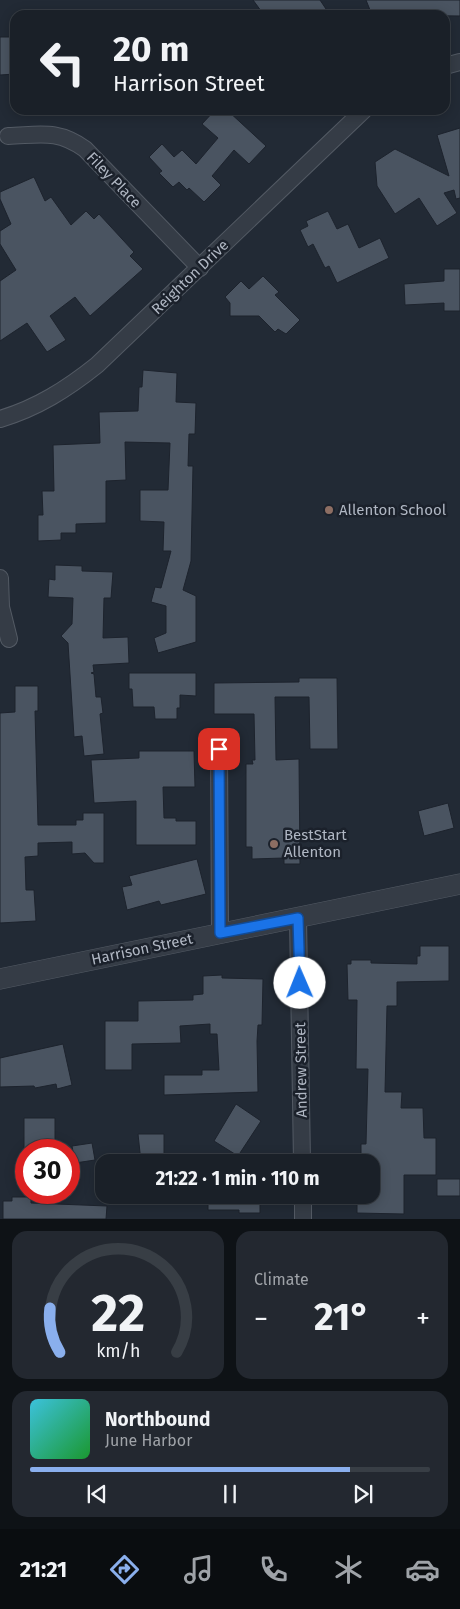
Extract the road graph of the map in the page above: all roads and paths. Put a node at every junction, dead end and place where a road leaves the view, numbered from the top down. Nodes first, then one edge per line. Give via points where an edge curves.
1 (359, 115) edge
2 (8, 136) dead end
3 (200, 268) junction
4 (0, 419) edge
5 (0, 578) edge
6 (10, 639) dead end
7 (219, 749) dead end
8 (460, 884) edge
9 (298, 918) junction
10 (220, 933) junction
11 (0, 979) edge
12 (302, 1154) edge
13 (303, 1204) edge
14 (303, 1219) edge

1 - 3 street, Reighton Drive
2 - 3 street, Filey Place via 57,134 73,140
3 - 4 street, Reighton Drive via 73,384 21,412
5 - 6 street via 1,607
7 - 10 street
8 - 9 street, Harrison Street
9 - 10 street, Harrison Street
9 - 12 street, Andrew Street
10 - 11 street, Harrison Street
13 - 14 street

